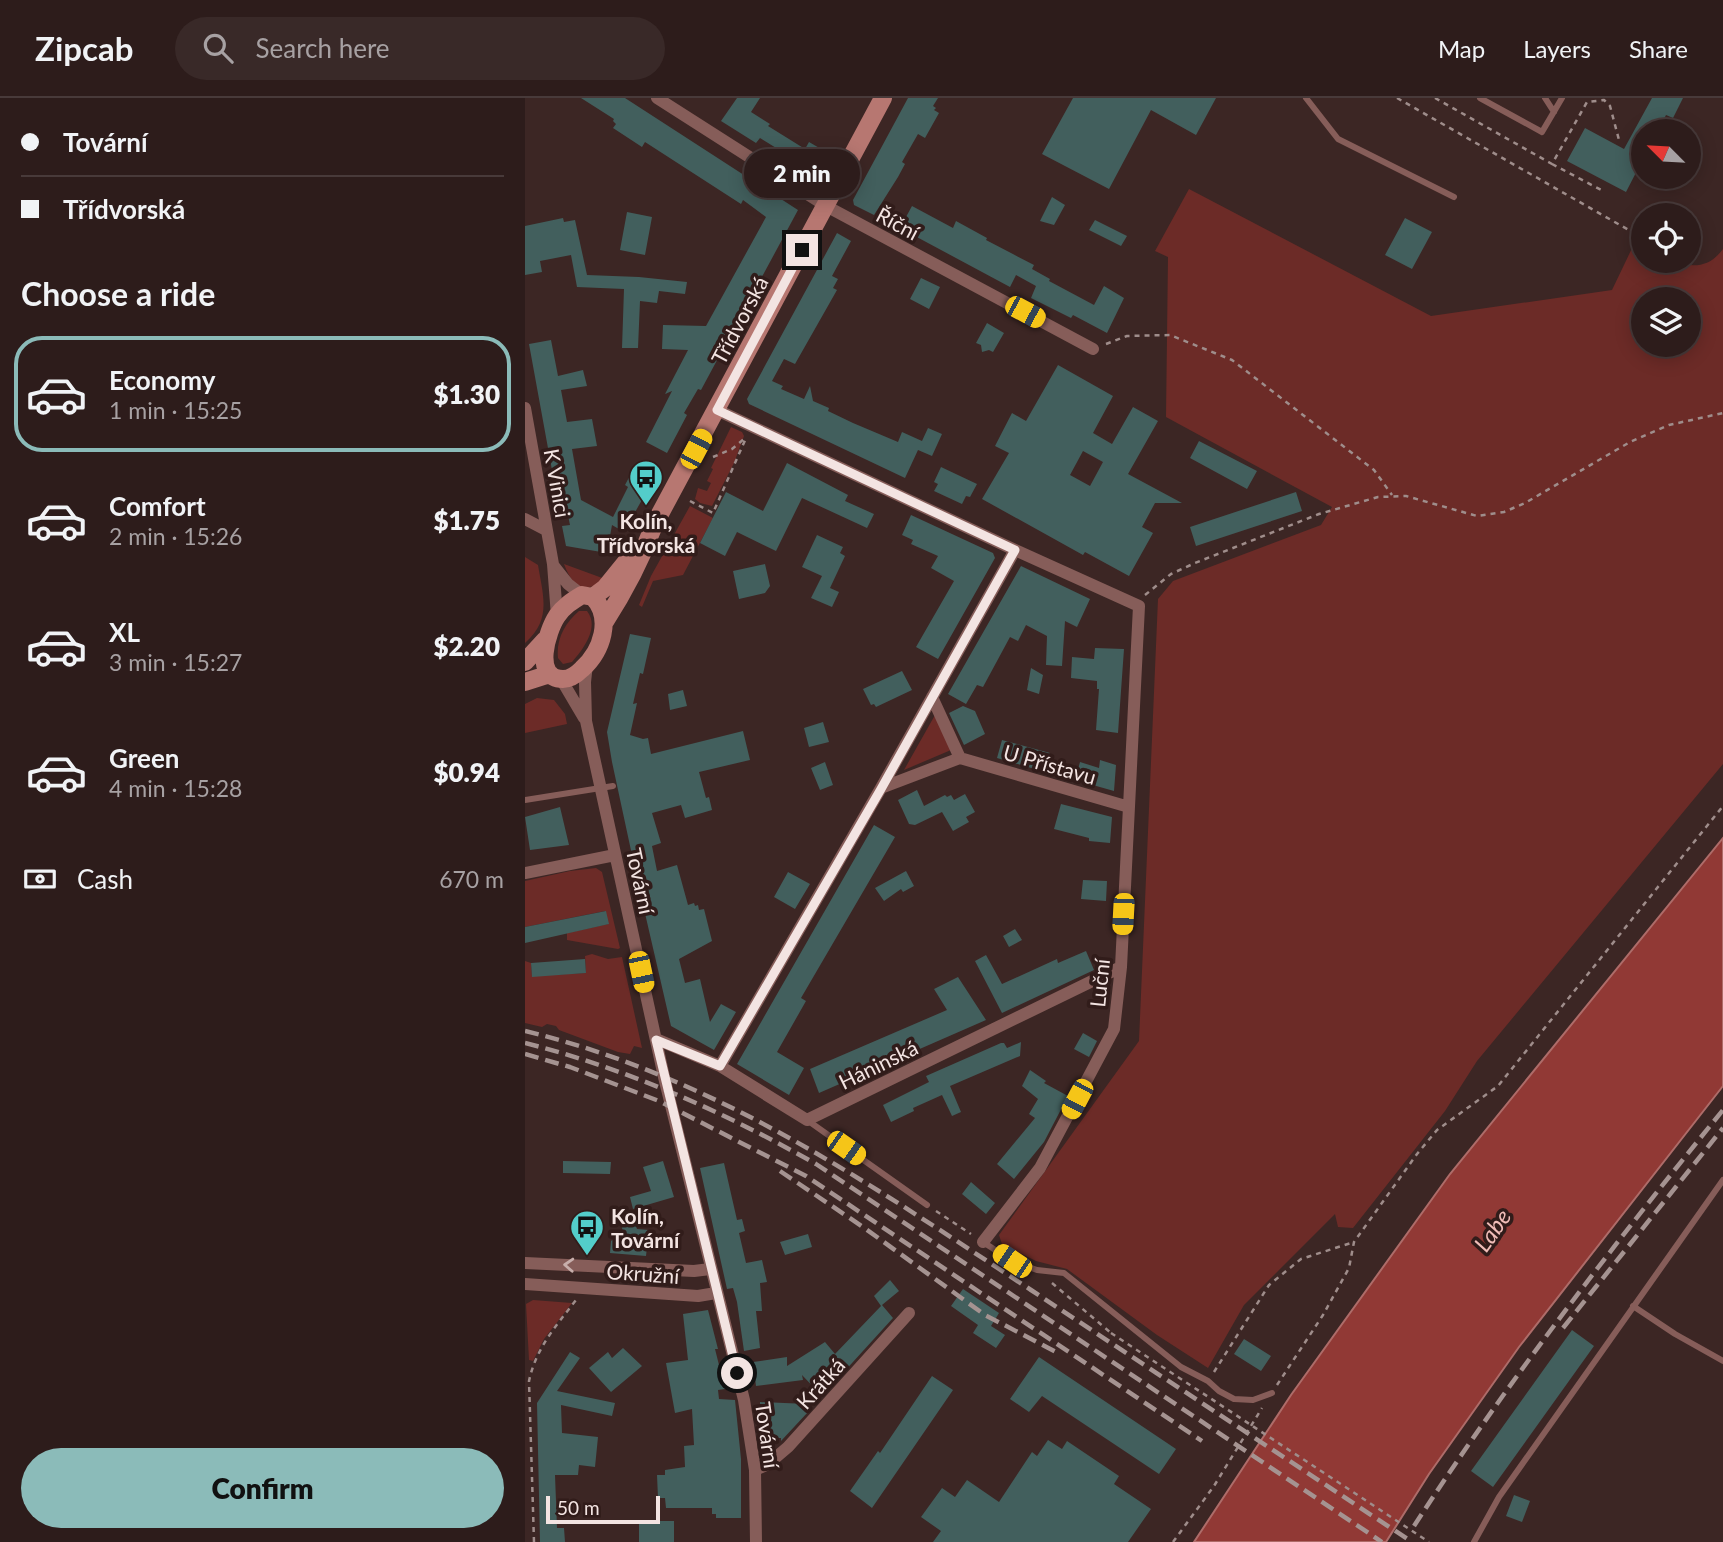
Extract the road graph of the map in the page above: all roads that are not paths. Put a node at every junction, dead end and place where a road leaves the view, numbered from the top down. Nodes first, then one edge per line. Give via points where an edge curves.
1 (657, 98) edge
2 (883, 98) edge
3 (1306, 98) edge
4 (1480, 98) edge
5 (1545, 98) edge
6 (1562, 98) edge
7 (1554, 112) junction
8 (1454, 197) dead end
9 (825, 206) junction
10 (1093, 349) road end
11 (525, 408) edge
12 (717, 410) junction
13 (525, 519) edge
14 (654, 525) junction
15 (546, 530) junction
16 (1015, 550) junction
17 (553, 564) junction
18 (587, 596) junction
19 (557, 616) junction
20 (604, 624) junction
21 (545, 640) junction
22 (525, 662) edge
23 (587, 664) junction
24 (556, 677) junction
25 (525, 682) edge
26 (932, 697) junction
27 (586, 721) junction
28 (960, 758) junction
29 (607, 788) junction
30 (881, 789) junction
31 (525, 800) edge
32 (1129, 807) junction
33 (615, 855) junction
34 (525, 873) edge
35 (1121, 967) junction
36 (656, 1040) junction
37 (720, 1066) junction
38 (807, 1120) junction
39 (1723, 1180) edge
40 (926, 1206) road end
41 (983, 1242) joint
42 (532, 1263) edge
43 (710, 1269) junction
44 (525, 1284) edge
45 (716, 1293) junction
46 (1633, 1306) junction
47 (909, 1313) dead end
48 (1723, 1361) edge
49 (1272, 1393) road end
50 (755, 1470) junction
51 (755, 1542) edge
52 (1474, 1542) edge

1 - 9 street, Říční
2 - 9 main road, Třídvorská
3 - 8 lane via 1338,139
4 - 7 lane via 1542,132
5 - 7 lane
6 - 7 lane
9 - 10 street, Říční
9 - 12 main road, Třídvorská
11 - 15 street, K Vinici
12 - 14 main road, Třídvorská
12 - 16 street
13 - 15 street
14 - 18 main road, Třídvorská via 612,579
14 - 20 main road, Třídvorská
15 - 17 street, K Vinici
16 - 26 street
16 - 32 street, Luční via 1139,606
17 - 18 street, K Vinici via 568,584
17 - 19 street, K Vinici
18 - 19 main road via 569,602
18 - 20 main road via 601,607
19 - 21 main road
20 - 23 main road
21 - 22 main road
21 - 24 main road via 544,654
23 - 24 main road via 576,674
23 - 27 street, Tovární
24 - 25 main road
24 - 27 street, Tovární
26 - 28 street
26 - 30 street
27 - 29 street, Tovární
28 - 30 street
28 - 32 street, U Přístavu
29 - 31 lane
29 - 33 street, Tovární
30 - 37 street
32 - 35 street, Luční
33 - 34 street
33 - 36 street, Tovární
35 - 38 street, Háninská
35 - 41 street, Luční via 1114,1030 1040,1168
36 - 37 street
36 - 43 street, Tovární
37 - 38 street
38 - 40 lane
39 - 46 lane
41 - 49 lane via 1012,1261 1064,1273 1181,1367 1234,1399 1253,1400
43 -> 42 street, Okružní
43 - 45 street, Tovární
44 - 45 street, Okružní via 698,1296
45 - 50 street, Tovární via 744,1400
46 - 48 lane
46 - 52 lane via 1499,1497
47 - 50 street, Krátká via 788,1447
50 - 51 street, Tovární

